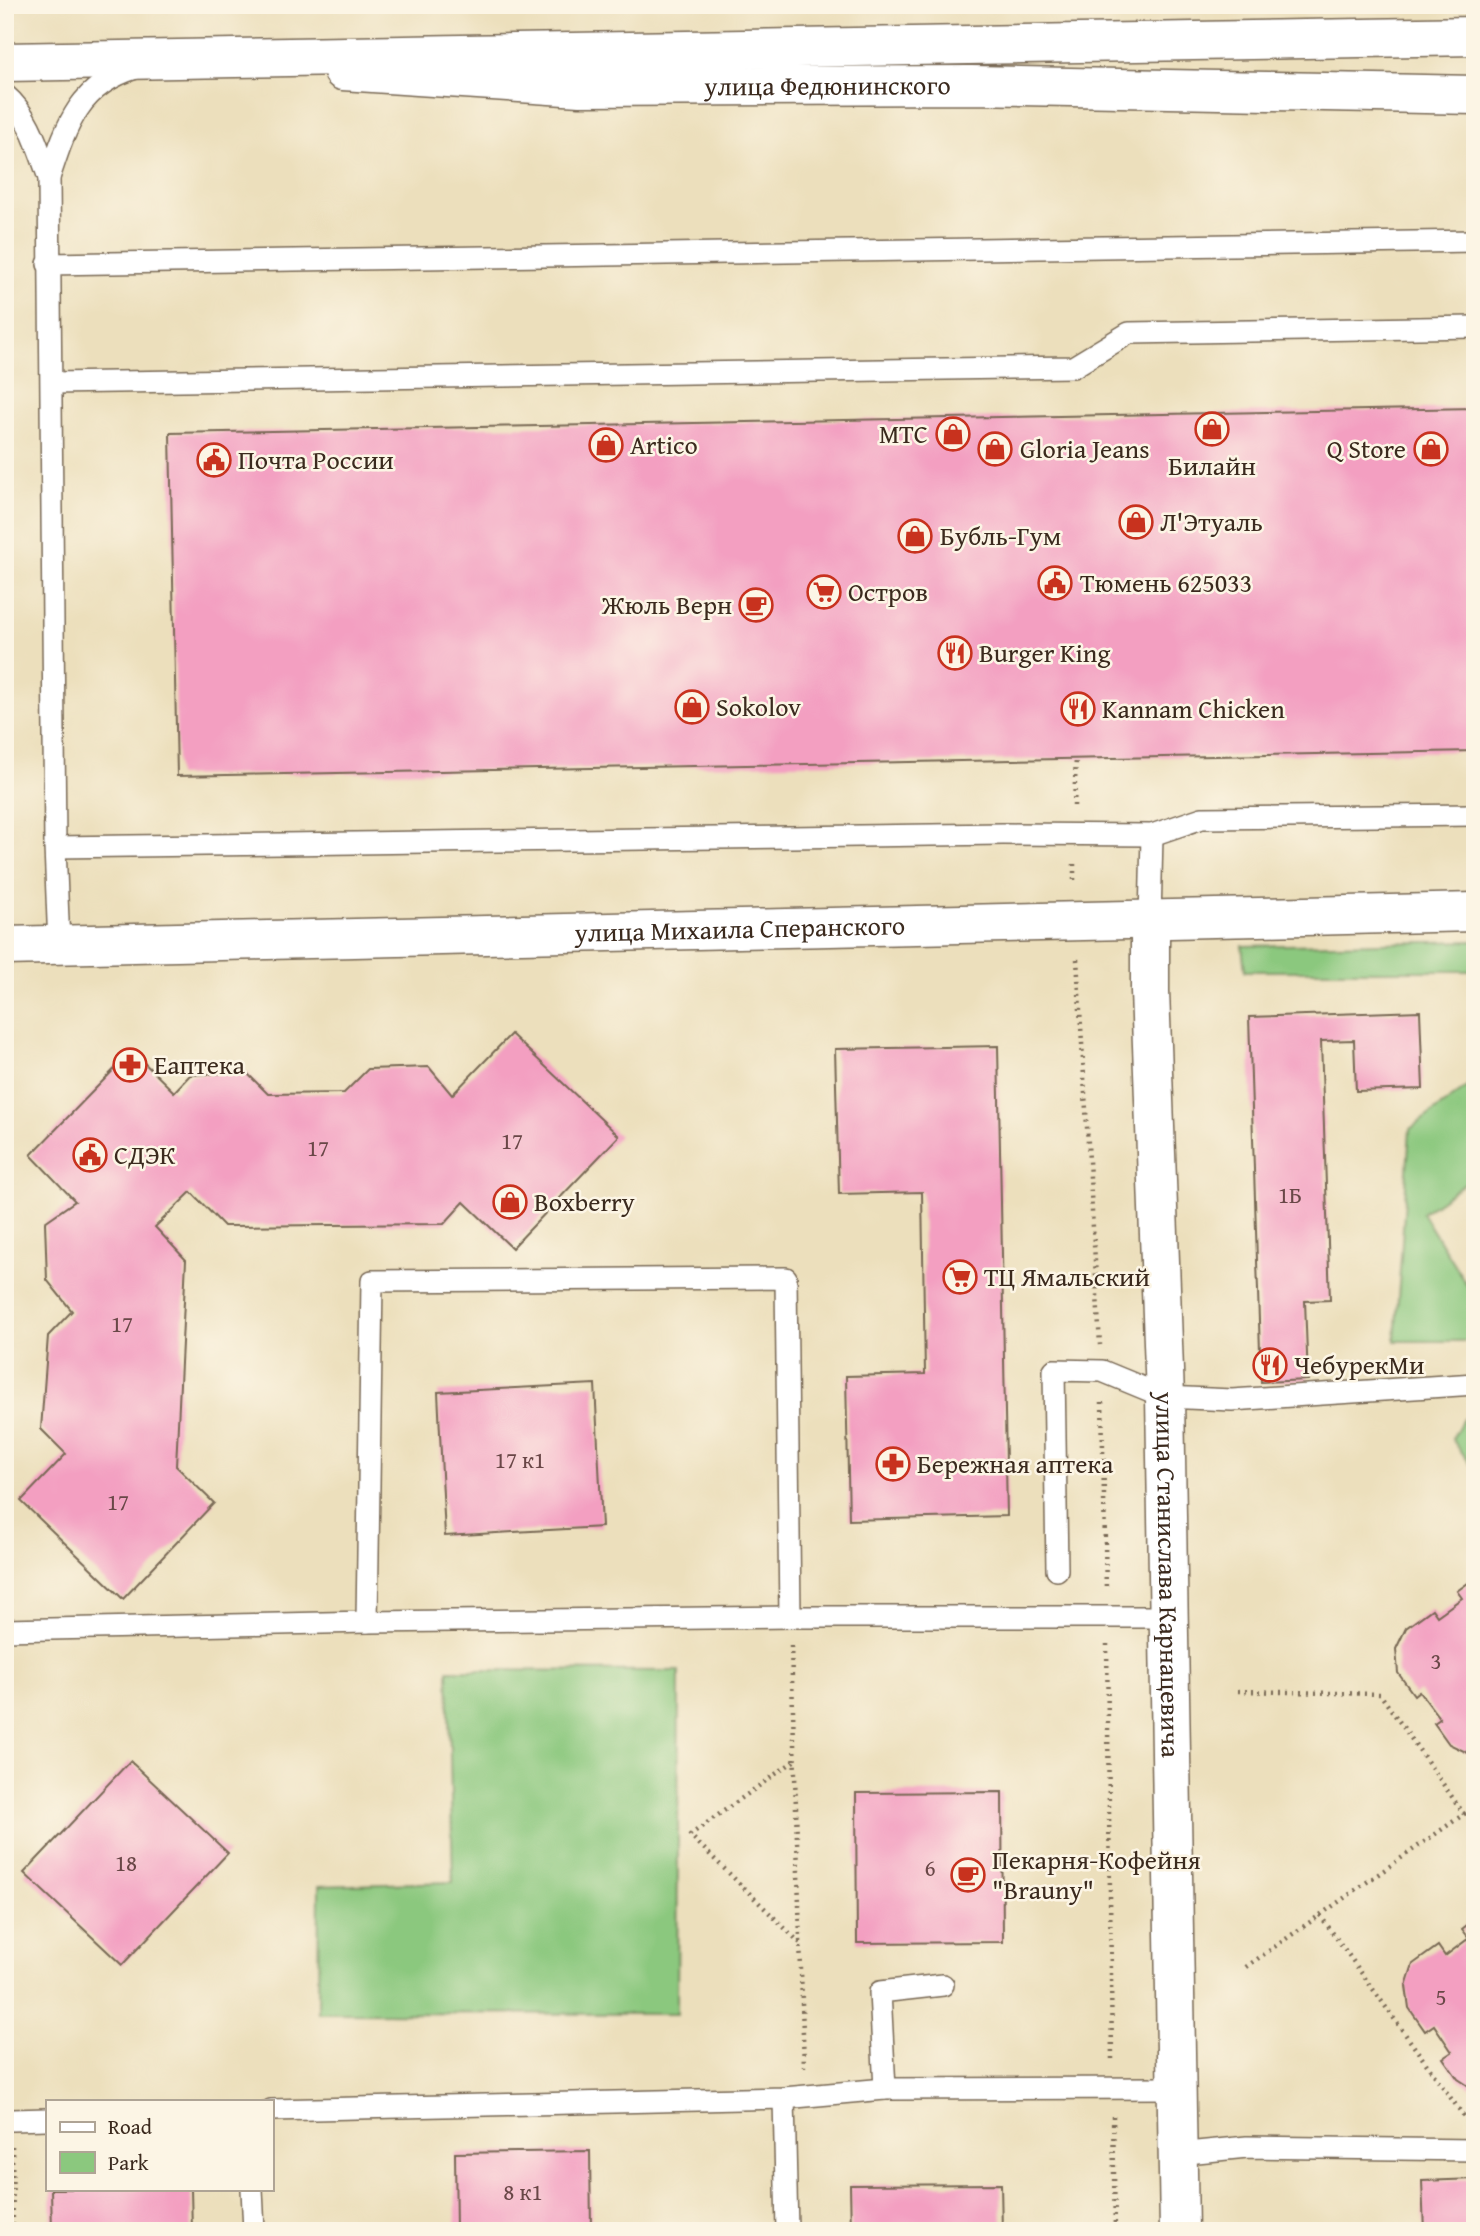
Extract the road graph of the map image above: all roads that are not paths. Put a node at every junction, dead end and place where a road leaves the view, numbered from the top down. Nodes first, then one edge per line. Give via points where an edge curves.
1 (1475, 36) edge
2 (172, 60) junction
3 (5, 62) edge
4 (5, 95) edge
5 (1475, 95) edge
6 (49, 178) junction
7 (1475, 241) edge
8 (48, 264) junction
9 (1475, 327) edge
10 (52, 383) junction
11 (1475, 815) edge
12 (1152, 835) junction
13 (55, 846) junction
14 (1475, 912) edge
15 (1150, 921) junction
16 (59, 945) junction
17 (5, 946) edge
18 (1475, 1384) edge
19 (1165, 1397) junction
20 (1057, 1570) dead end
21 (790, 1617) junction
22 (1168, 1618) junction
23 (368, 1622) junction
24 (5, 1630) edge
25 (943, 1985) dead end
26 (885, 2088) junction
27 (1176, 2088) junction
28 (795, 2097) junction
29 (273, 2110) edge
30 (46, 2119) edge
31 (12, 2120) road end
32 (1475, 2150) edge
33 (1177, 2154) junction
34 (252, 2190) edge
35 (254, 2231) edge
36 (787, 2231) edge
37 (1179, 2231) edge

1 - 2 main road, улица Федюнинского
2 - 3 main road, улица Федюнинского
2 - 5 main road, улица Федюнинского via 580,87 971,85
2 - 6 lane via 131,69 80,103
4 - 6 lane via 31,129
6 - 8 lane
7 - 8 lane
8 - 10 lane
9 - 10 lane via 1129,333 1073,367
10 - 13 lane
11 - 12 lane via 1202,818
12 - 13 lane
12 - 15 lane
13 - 16 lane
14 - 15 main road, улица Михаила Сперанского
15 - 16 main road, улица Михаила Сперанского
15 - 19 main road, улица Станислава Карнацевича
16 - 17 main road, улица Михаила Сперанского
18 - 19 lane via 1232,1400
19 - 20 lane via 1102,1371 1054,1370
19 - 22 main road, улица Станислава Карнацевича
21 - 22 lane
21 - 23 lane
21 - 23 lane via 786,1278 372,1281
22 - 27 main road, улица Станислава Карнацевича
23 - 24 lane
25 - 26 lane via 880,1992
26 - 27 lane
26 - 28 lane
27 - 33 main road, улица Станислава Карнацевича
28 - 29 lane
28 - 36 lane
30 - 31 lane
32 - 33 lane via 1247,2147
33 - 37 main road, улица Станислава Карнацевича
34 - 35 lane

